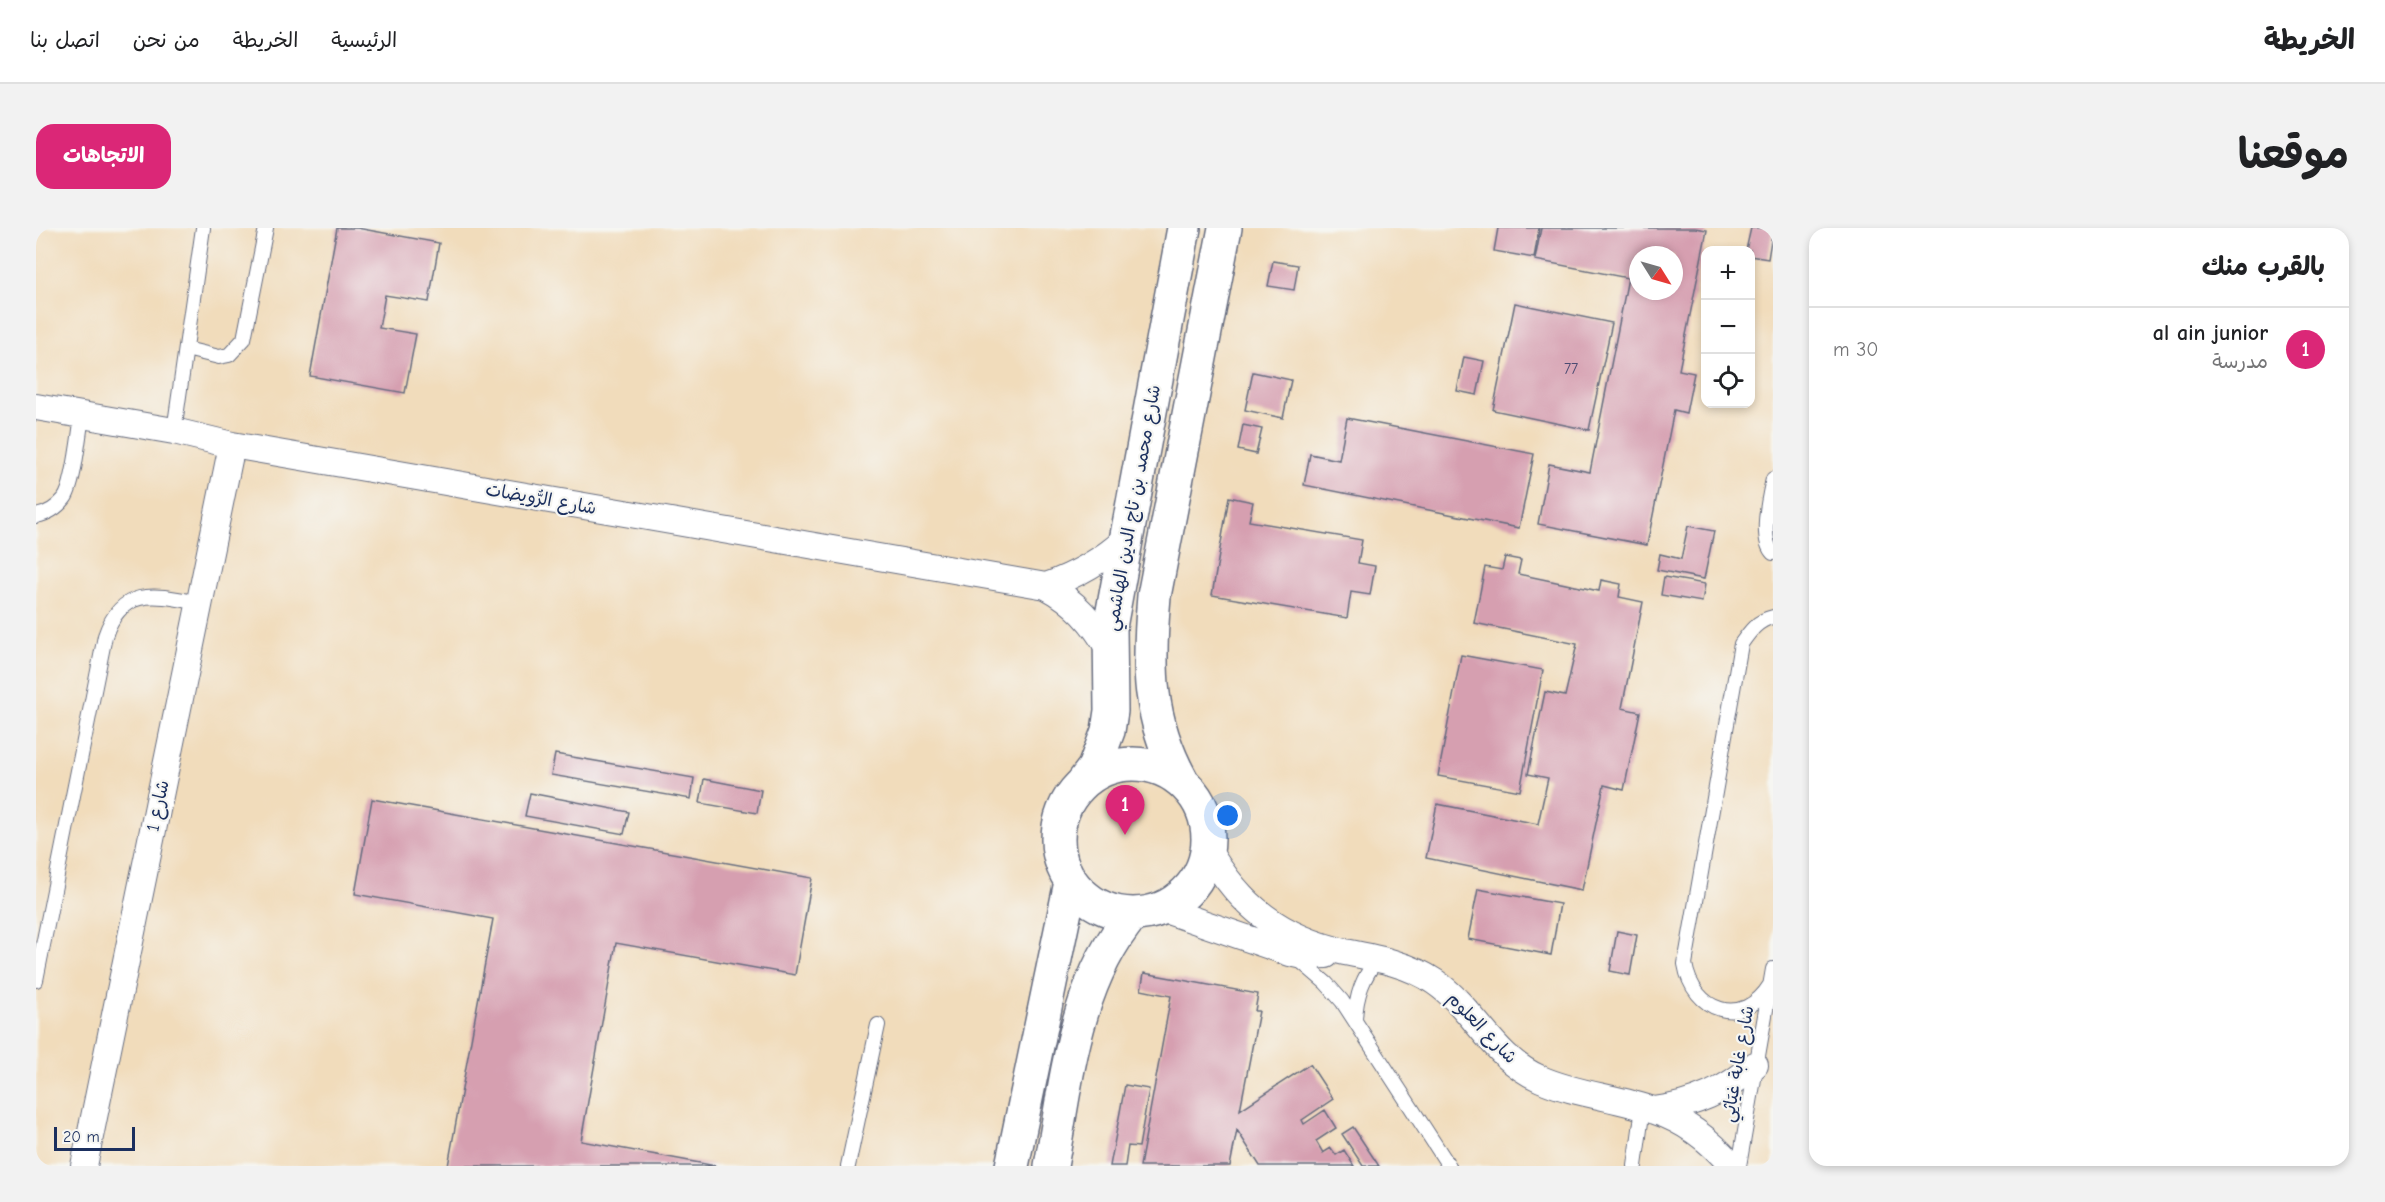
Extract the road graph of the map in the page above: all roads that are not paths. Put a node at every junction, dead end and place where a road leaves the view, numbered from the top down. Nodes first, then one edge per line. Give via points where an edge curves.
1 (203, 228) edge
2 (266, 228) edge
3 (1184, 228) edge
4 (1225, 228) edge
5 (186, 349) junction
6 (36, 407) edge
7 (82, 416) junction
8 (174, 431) junction
9 (232, 445) junction
10 (1773, 479) edge
11 (36, 516) edge
12 (1126, 539) junction
13 (1773, 553) edge
14 (1046, 586) junction
15 (199, 603) junction
16 (1773, 617) edge
17 (1110, 651) junction
18 (1182, 780) junction
19 (1082, 784) junction
20 (1208, 850) junction
21 (1071, 882) junction
22 (1147, 912) junction
23 (1344, 952) junction
24 (1290, 953) junction
25 (1378, 958) junction
26 (1773, 969) edge
27 (36, 980) edge
28 (1770, 985) junction
29 (1355, 1020) junction
30 (878, 1025) dead end
31 (1755, 1065) junction
32 (1649, 1109) junction
33 (84, 1166) edge
34 (848, 1166) edge
35 (1012, 1166) edge
36 (1051, 1166) edge
37 (1449, 1166) edge
38 (1635, 1166) edge
39 (1732, 1166) edge
40 (1739, 1166) edge

1 - 5 lane
2 - 5 lane via 244,339 230,355 219,357
3 - 12 street, شارع محمد بن تاج الدين الهاشمي
4 - 18 street, شارع محمد بن تاج الدين الهاشمي via 1154,597 1150,643 1155,713 1170,759
5 - 8 lane
6 - 7 street, شارع الرُّويضات
7 - 8 street, شارع الرُّويضات
7 - 11 lane via 65,499 48,513
8 - 9 street, شارع الرُّويضات
9 - 14 street, شارع الرُّويضات
9 - 15 street, شارع 1
10 - 13 lane via 1766,532
12 - 14 street via 1097,563
12 - 17 street, شارع محمد بن تاج الدين الهاشمي via 1110,627
14 - 17 street, شارع الرُّويضات via 1076,606
15 - 27 lane via 135,598 110,622
15 - 33 street, شارع 1
16 - 28 lane via 1751,629 1741,644 1685,964 1691,986 1718,1009 1730,1011 1754,1004
17 - 19 street, شارع محمد بن تاج الدين الهاشمي via 1108,731 1094,768
18 - 19 street via 1142,764 1120,765
18 - 20 street via 1204,812
19 - 21 street via 1060,820 1058,842
20 - 22 street via 1193,886 1179,900
20 - 23 street, شارع العلوم via 1241,898 1263,917 1288,933
21 - 22 street via 1084,897 1102,908 1121,914
21 - 35 street
22 - 24 street, شارع العلوم
22 - 36 street via 1118,933 1083,1005
23 - 24 street, شارع العلوم via 1318,956
23 - 25 street, شارع العلوم
24 - 29 lane via 1326,983
25 - 29 lane via 1360,986
25 - 32 street, شارع العلوم via 1433,981 1463,1006 1503,1054 1530,1073 1560,1087
26 - 28 lane, شارع غابة غيَاثِي
28 - 31 lane, شارع غابة غيَاثِي
29 - 37 lane
30 - 34 lane
31 - 32 street, شارع العلوم via 1717,1093 1687,1105
31 - 40 lane, شارع غابة غيَاثِي
32 - 38 lane
32 - 39 street, شارع العلوم via 1700,1136

